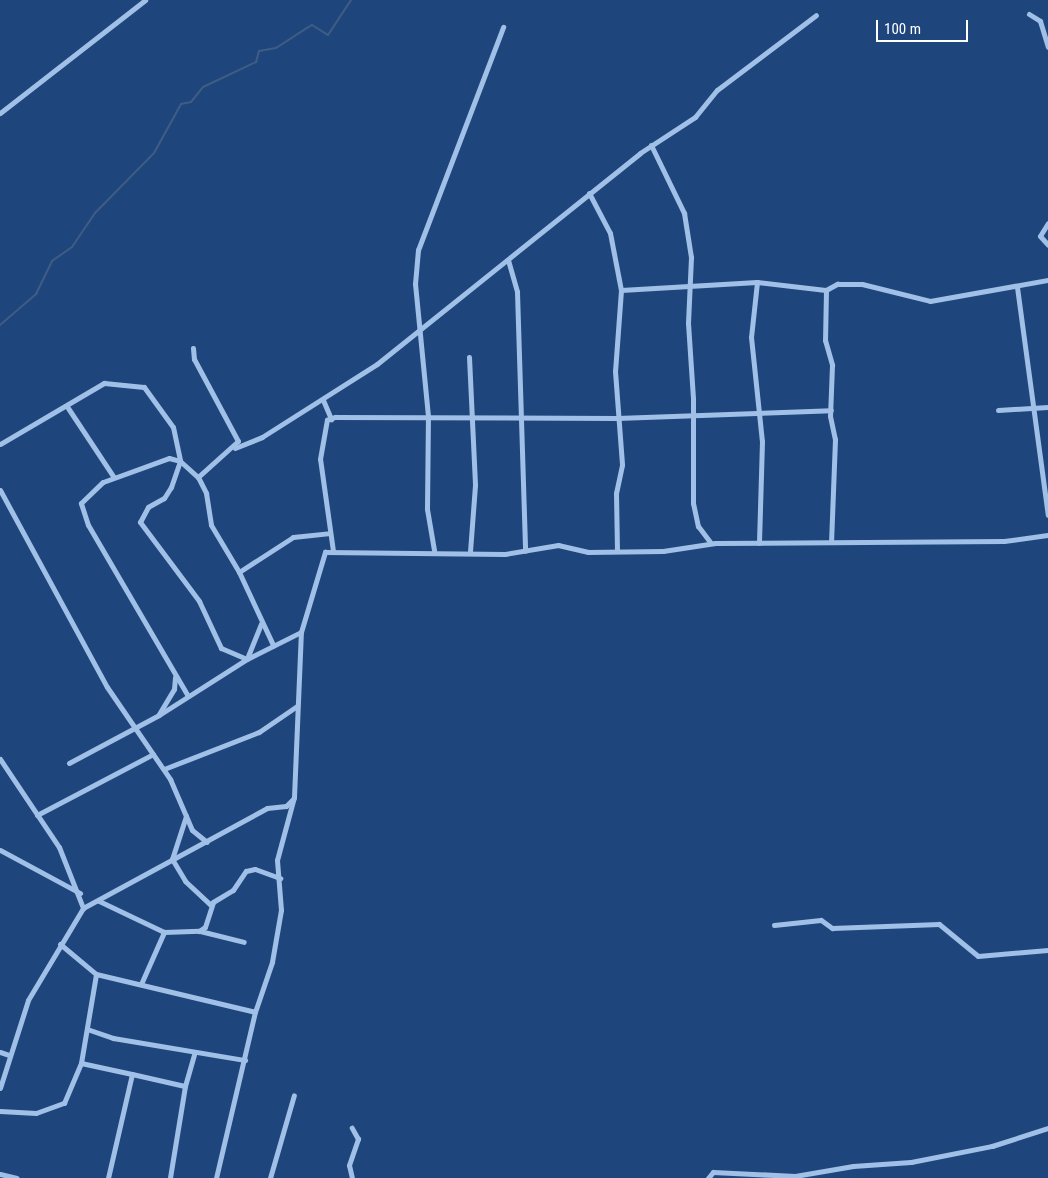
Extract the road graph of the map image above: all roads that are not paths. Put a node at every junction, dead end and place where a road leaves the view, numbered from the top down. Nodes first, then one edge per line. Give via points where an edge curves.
1 (144, 0) edge
2 (1029, 14) dead end
3 (816, 15) dead end
4 (503, 27) dead end
5 (1048, 47) edge
6 (0, 113) edge
7 (651, 145) junction
8 (589, 193) junction
9 (1048, 223) edge
10 (1048, 245) edge
11 (508, 260) junction
12 (1048, 280) edge
13 (757, 282) junction
14 (689, 285) junction
15 (1017, 287) junction
16 (621, 290) junction
17 (826, 290) junction
18 (420, 326) junction
19 (193, 348) dead end
20 (469, 357) dead end
21 (323, 400) junction
22 (1048, 407) edge
23 (68, 408) junction
24 (1033, 408) junction
25 (757, 410) junction
26 (831, 410) junction
27 (998, 410) dead end
28 (693, 411) junction
29 (428, 416) junction
30 (471, 416) junction
31 (519, 417) junction
32 (332, 418) junction
33 (617, 418) junction
34 (0, 444) edge
35 (235, 448) junction
36 (180, 461) junction
37 (113, 476) junction
38 (198, 477) junction
39 (0, 490) edge
40 (1048, 515) edge
41 (330, 533) junction
42 (1048, 535) edge
43 (831, 542) junction
44 (760, 543) junction
45 (711, 544) junction
46 (434, 550) junction
47 (617, 550) junction
48 (333, 551) junction
49 (470, 551) junction
50 (525, 551) junction
51 (239, 572) junction
52 (261, 623) junction
53 (301, 632) junction
54 (273, 644) junction
55 (247, 659) junction
56 (175, 676) junction
57 (188, 696) junction
58 (298, 706) junction
59 (159, 715) junction
60 (132, 725) junction
61 (153, 754) junction
62 (0, 759) edge
63 (69, 763) dead end
64 (164, 769) junction
65 (294, 797) junction
66 (37, 815) junction
67 (186, 816) junction
68 (207, 842) junction
69 (0, 850) edge
70 (172, 858) junction
71 (280, 878) junction
72 (80, 893) junction
73 (98, 901) junction
74 (211, 905) junction
75 (83, 908) junction
76 (774, 925) dead end
77 (199, 931) junction
78 (164, 932) junction
79 (244, 942) dead end
80 (60, 944) junction
81 (1048, 950) edge
82 (96, 974) junction
83 (141, 984) junction
84 (256, 1012) junction
85 (88, 1029) junction
86 (0, 1052) edge
87 (194, 1054) junction
88 (10, 1055) junction
89 (245, 1060) junction
90 (81, 1063) junction
91 (132, 1074) junction
92 (185, 1086) junction
93 (0, 1088) edge
94 (294, 1095) dead end
95 (0, 1111) edge
96 (352, 1128) dead end
97 (1048, 1128) edge
98 (0, 1174) edge
99 (795, 1176) junction
100 (806, 1176) edge
101 (17, 1178) edge
102 (108, 1178) edge
103 (170, 1178) edge
104 (216, 1178) edge
105 (270, 1178) edge
106 (352, 1178) edge
107 (708, 1178) edge
108 (788, 1178) edge

1 - 6 street
2 - 5 street via 1040,21
3 - 7 street via 728,86 717,90 695,117
4 - 18 street via 418,250 415,284
7 - 8 street
7 - 14 street via 684,214 692,257
8 - 11 street
8 - 16 street via 610,233
9 - 10 street via 1040,236
11 - 18 street
11 - 31 street via 517,292
12 - 15 street
13 - 14 street
13 - 17 street
13 - 25 street via 751,337
14 - 16 street
14 - 28 street
15 - 17 street via 975,290 930,301 862,284 837,284
15 - 24 street
16 - 33 street via 615,358
17 - 26 street
18 - 21 street via 377,364
18 - 29 street
19 - 35 street via 194,359 237,436
20 - 30 street
21 - 32 street
21 - 35 street via 251,443
22 - 24 street
23 - 34 street
23 - 36 street via 110,381 144,387 173,427
23 - 37 street
24 - 27 street
24 - 40 street
25 - 26 street
25 - 28 street
25 - 44 street via 762,441
26 - 43 street via 835,438
28 - 33 street
28 - 45 street via 693,503 698,526
29 - 30 street
29 - 32 street
29 - 46 street via 424,463
30 - 31 street
30 - 49 street via 475,485
31 - 33 street
31 - 50 street
32 - 41 street via 327,420 320,459
33 - 47 street via 622,465 616,493
35 - 38 street
36 - 37 street via 161,459 145,469
36 - 38 street
36 - 55 street via 172,486 164,498 148,507 140,522 199,601 221,648
37 - 56 street via 83,497 82,506 92,532
38 - 51 street via 206,493 211,525
39 - 60 street
41 - 48 street
41 - 51 street via 293,537
42 - 43 street via 1004,541
43 - 44 street
44 - 45 street
45 - 47 street via 663,551
46 - 48 street
46 - 49 street
47 - 50 street via 588,552 558,546
48 - 53 street via 320,559
49 - 50 street
51 - 52 street
52 - 54 street
52 - 55 street
53 - 54 street
53 - 58 street
54 - 55 street
55 - 57 street
56 - 57 street
56 - 59 street via 174,689
57 - 59 street
58 - 64 street via 259,732
58 - 65 street
59 - 60 street
60 - 61 street
60 - 63 street
61 - 64 street
61 - 66 street
62 - 66 street
64 - 67 street
65 - 68 street via 286,806 267,808
65 - 71 street via 277,860
66 - 72 street
67 - 68 street via 192,830
67 - 70 street
68 - 70 street
69 - 72 street
70 - 73 street
70 - 74 street via 186,881
71 - 74 street via 250,868 233,890
71 - 84 street via 281,910 272,962
72 - 75 street
73 - 75 street
73 - 78 street
74 - 77 street via 205,927
75 - 80 street
76 - 81 street via 821,920 832,928 939,924 978,956
77 - 78 street
77 - 79 street
78 - 83 street
80 - 82 street
80 - 88 street via 28,1000
82 - 83 street
82 - 85 street
83 - 84 street
84 - 89 street
85 - 87 street
85 - 90 street
86 - 88 street
87 - 89 street
87 - 92 street
88 - 93 street
89 - 104 street
90 - 91 street
90 - 95 street via 64,1103 36,1113
91 - 92 street
91 - 102 street
92 - 103 street
94 - 105 street
96 - 106 street via 358,1139 350,1165
97 - 100 street via 965,1153
98 - 101 street
99 - 100 street
99 - 107 street via 714,1172
99 - 108 street

